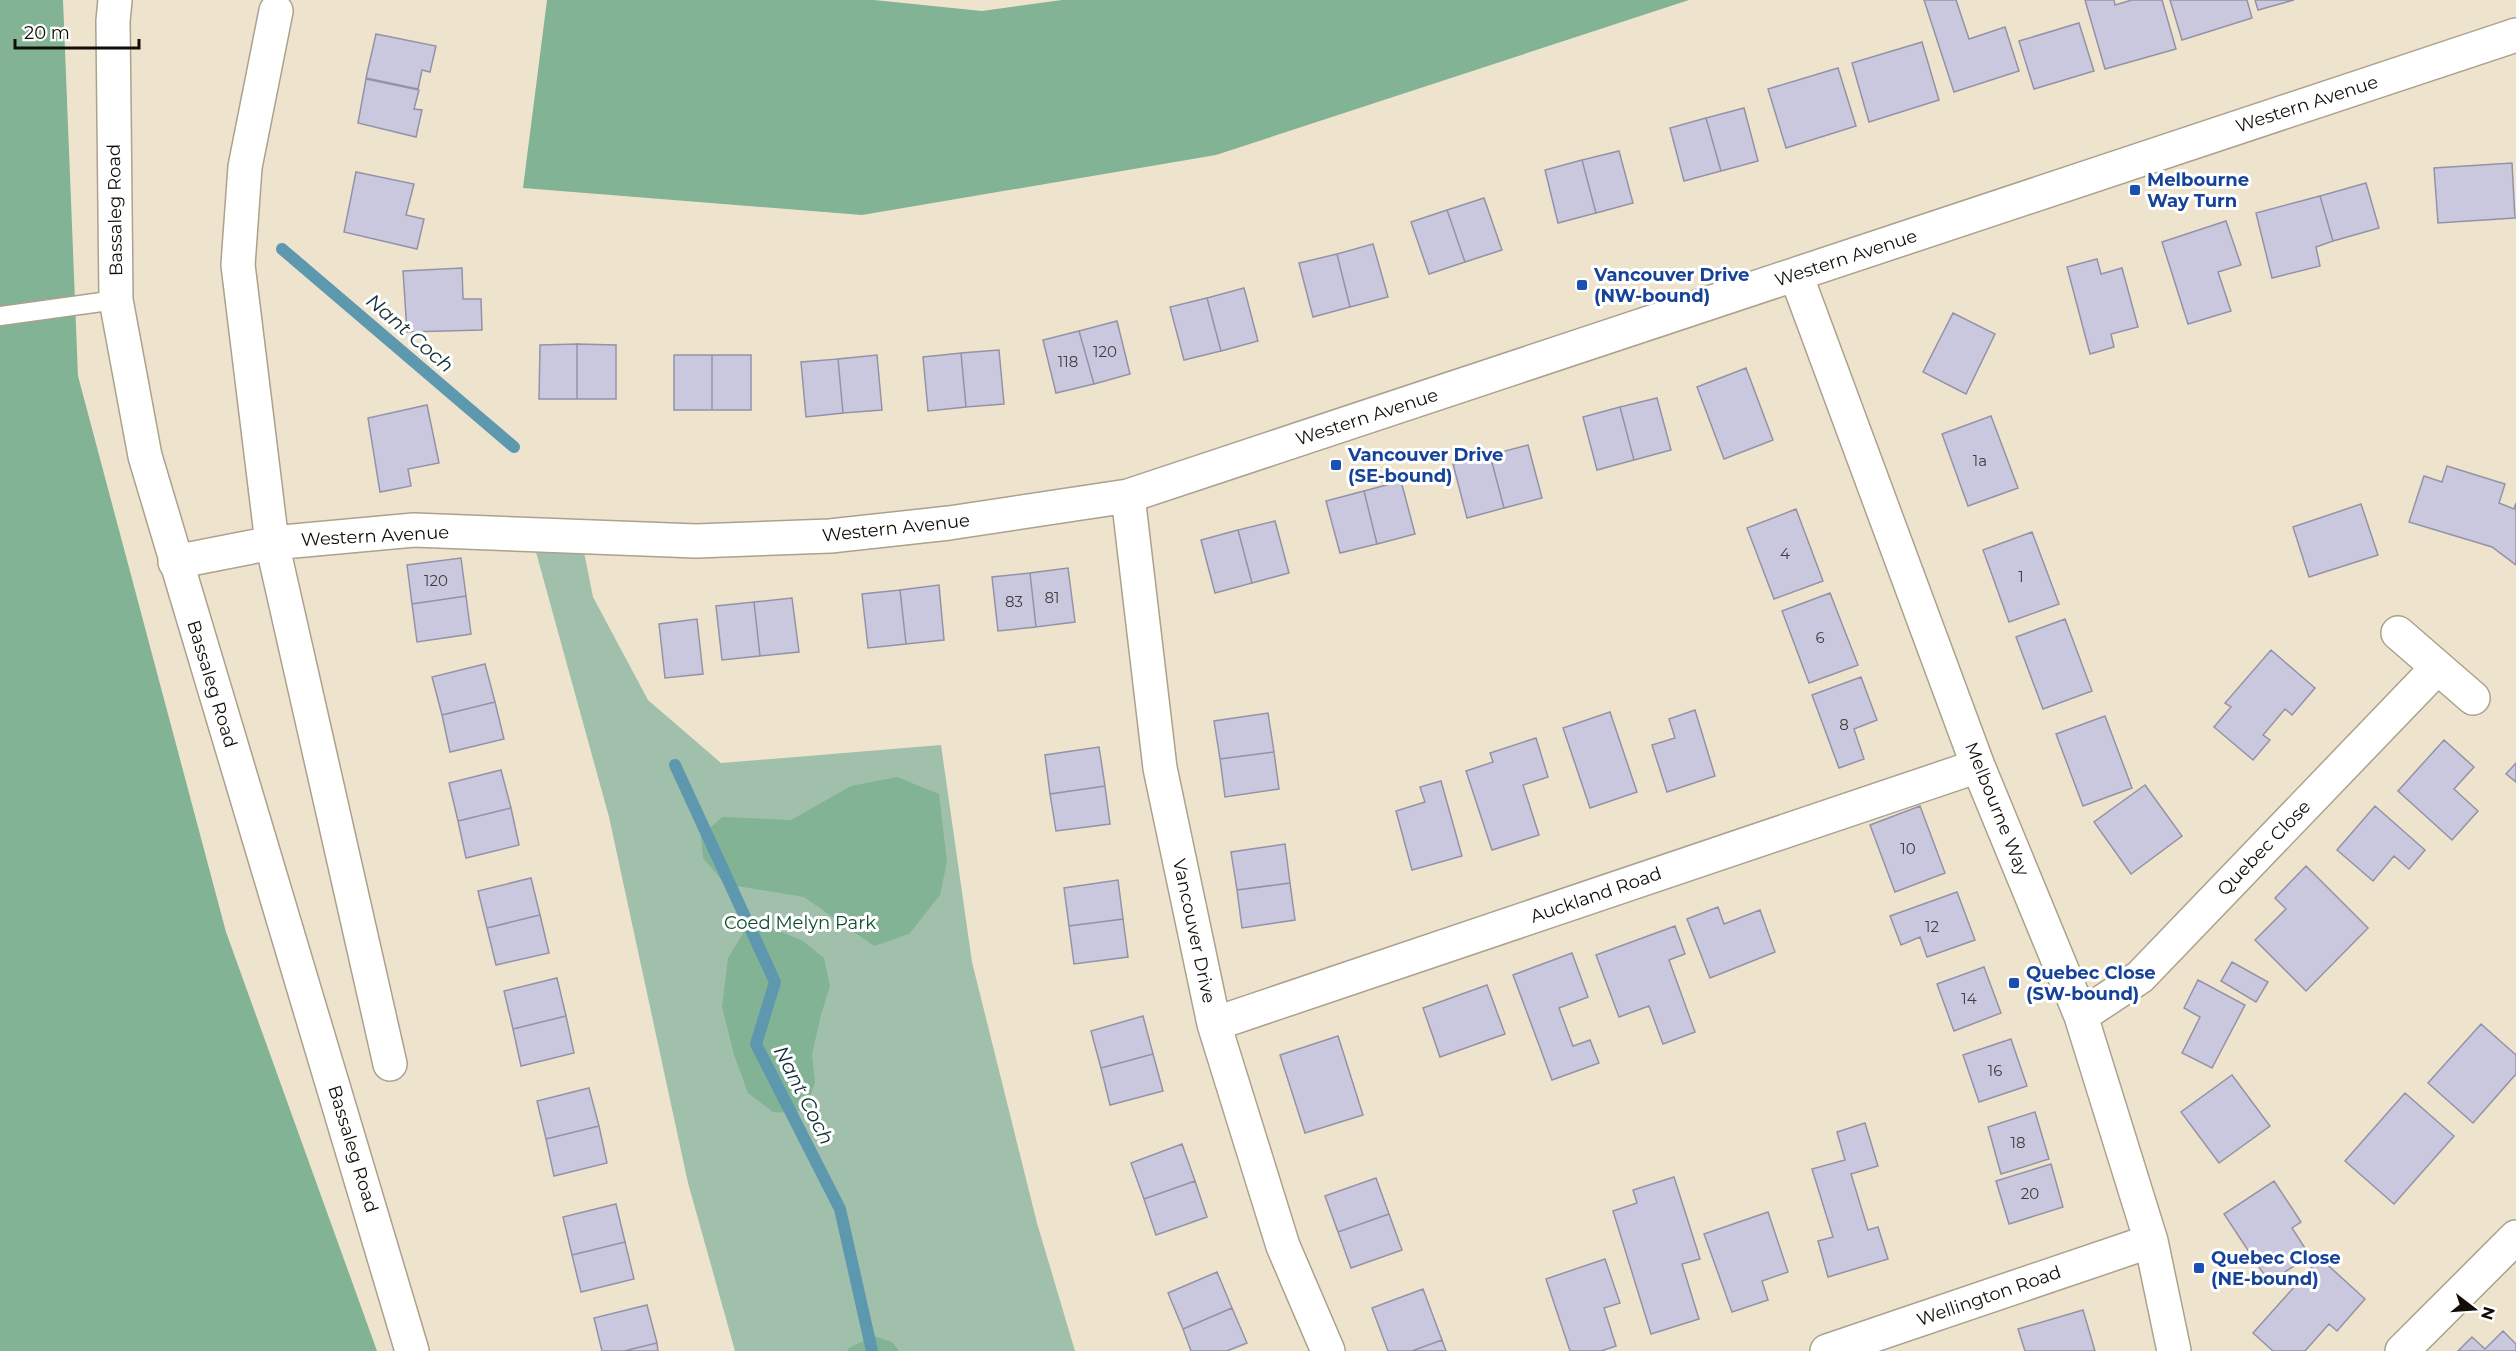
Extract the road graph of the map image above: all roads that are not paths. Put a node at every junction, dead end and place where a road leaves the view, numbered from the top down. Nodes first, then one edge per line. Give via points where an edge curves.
1 (114, 11) edge
2 (276, 11) dead end
3 (2516, 35) edge
4 (1796, 275) junction
5 (116, 300) junction
6 (0, 316) edge
7 (1128, 496) junction
8 (272, 543) junction
9 (175, 562) junction
10 (2398, 633) dead end
11 (2437, 668) junction
12 (2473, 698) dead end
13 (1978, 766) junction
14 (2081, 1016) junction
15 (1214, 1024) junction
16 (390, 1064) dead end
17 (2516, 1237) edge
18 (2151, 1242) junction
19 (412, 1351) edge
20 (1328, 1351) edge
21 (1827, 1351) edge
22 (2174, 1351) edge
23 (2402, 1351) edge

1 - 5 street, Bassaleg Road
2 - 8 street via 245,167 238,265
3 - 4 street, Western Avenue
4 - 7 street, Western Avenue
4 - 13 street, Melbourne Way
5 - 6 lane
5 - 9 street, Bassaleg Road via 145,456
7 - 8 street, Western Avenue via 830,536 696,541 414,530
7 - 15 street, Vancouver Drive via 1160,768
8 - 9 street, Western Avenue
8 - 16 street
9 - 19 street, Bassaleg Road
10 - 11 street
11 - 12 street
11 - 14 street, Quebec Close via 2140,976
13 - 14 street, Melbourne Way
13 - 15 street, Auckland Road
14 - 18 street, Melbourne Way
15 - 20 street, Vancouver Drive via 1283,1246
17 - 23 street
18 - 21 street, Wellington Road
18 - 22 street, Melbourne Way

